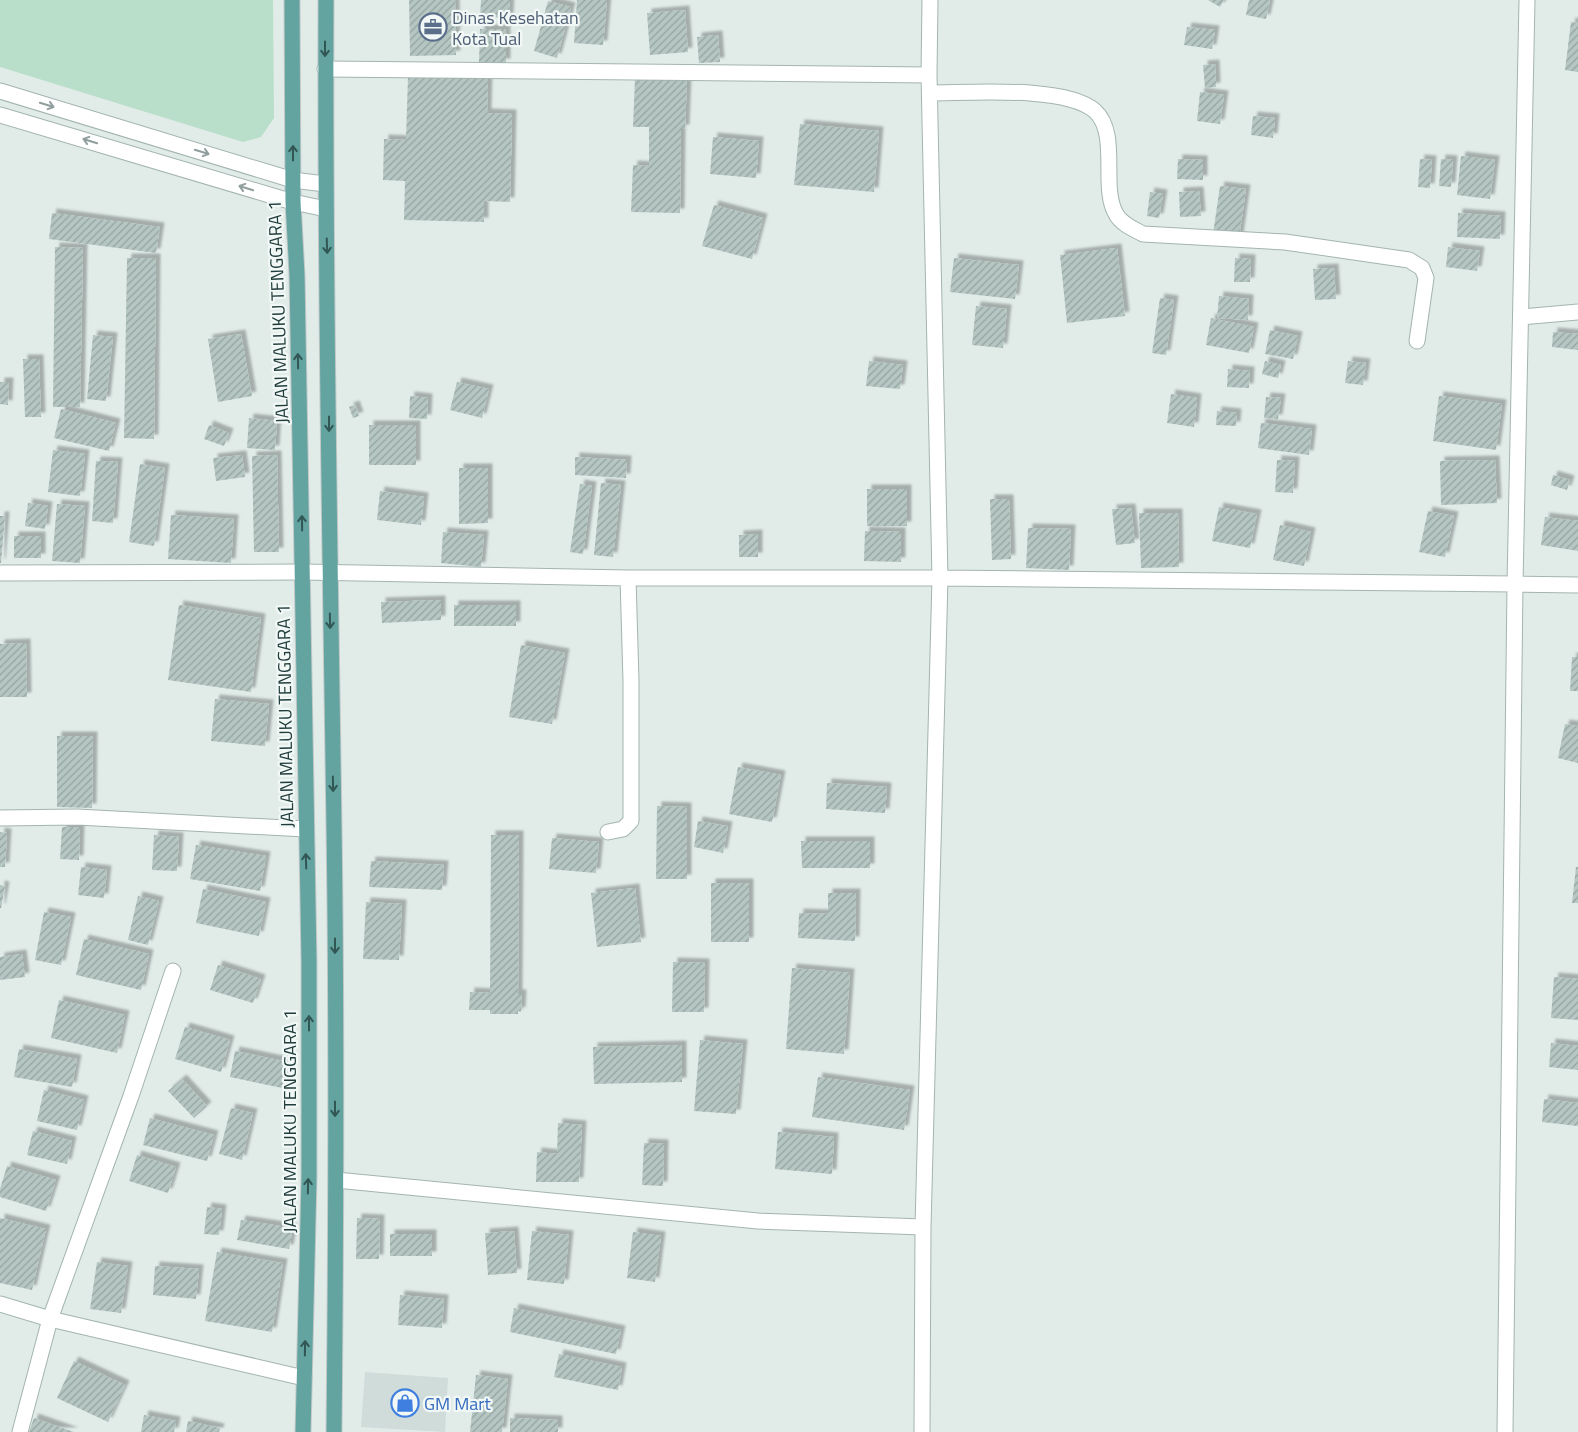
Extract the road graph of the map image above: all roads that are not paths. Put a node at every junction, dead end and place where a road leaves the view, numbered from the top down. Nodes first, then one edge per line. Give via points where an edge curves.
1 (292, 0) edge
2 (326, 0) edge
3 (930, 0) edge
4 (1527, 0) edge
5 (325, 69) junction
6 (929, 75) junction
7 (0, 91) edge
8 (930, 93) junction
9 (0, 115) edge
10 (293, 180) junction
11 (325, 184) junction
12 (293, 202) junction
13 (326, 209) junction
14 (1578, 312) edge
15 (1520, 317) junction
16 (1418, 341) dead end
17 (303, 572) junction
18 (328, 572) junction
19 (0, 573) edge
20 (628, 578) junction
21 (940, 578) junction
22 (1515, 584) junction
23 (1578, 584) edge
24 (0, 818) edge
25 (305, 829) junction
26 (608, 832) dead end
27 (172, 971) dead end
28 (336, 1180) junction
29 (923, 1227) junction
30 (0, 1304) edge
31 (50, 1319) junction
32 (304, 1378) junction
33 (20, 1432) edge
34 (304, 1432) edge
35 (334, 1432) edge
36 (922, 1432) edge
37 (1506, 1432) edge

10 -> 1 main road, JALAN MALUKU TENGGARA 1
2 -> 5 main road
3 - 6 street
4 - 15 street
5 - 6 street
5 - 11 main road
6 - 8 street
7 -> 10 street
8 - 16 street via 1033,93 1079,102 1095,111 1105,128 1115,214 1126,225 1143,234 1286,242 1409,260 1422,268 1426,278
8 - 21 street
12 -> 9 street
10 - 11 street
10 - 12 main road, JALAN MALUKU TENGGARA 1
11 - 13 main road
12 - 13 street
17 -> 12 main road, JALAN MALUKU TENGGARA 1
13 -> 18 main road
14 - 15 street
15 - 22 street
17 - 18 street
17 - 19 street
17 - 25 main road, JALAN MALUKU TENGGARA 1
18 - 20 street
18 -> 28 main road
20 - 21 street
20 - 26 street via 631,821 623,829
21 - 22 street
21 - 29 street
22 - 23 street
22 - 37 street
24 - 25 street via 77,817
32 -> 25 main road, JALAN MALUKU TENGGARA 1 via 309,1118
27 - 31 street via 131,1096
28 - 29 street via 758,1221
28 - 35 main road
29 - 36 street
30 - 31 street
31 - 32 street
31 - 33 street
32 - 34 main road, JALAN MALUKU TENGGARA 1

